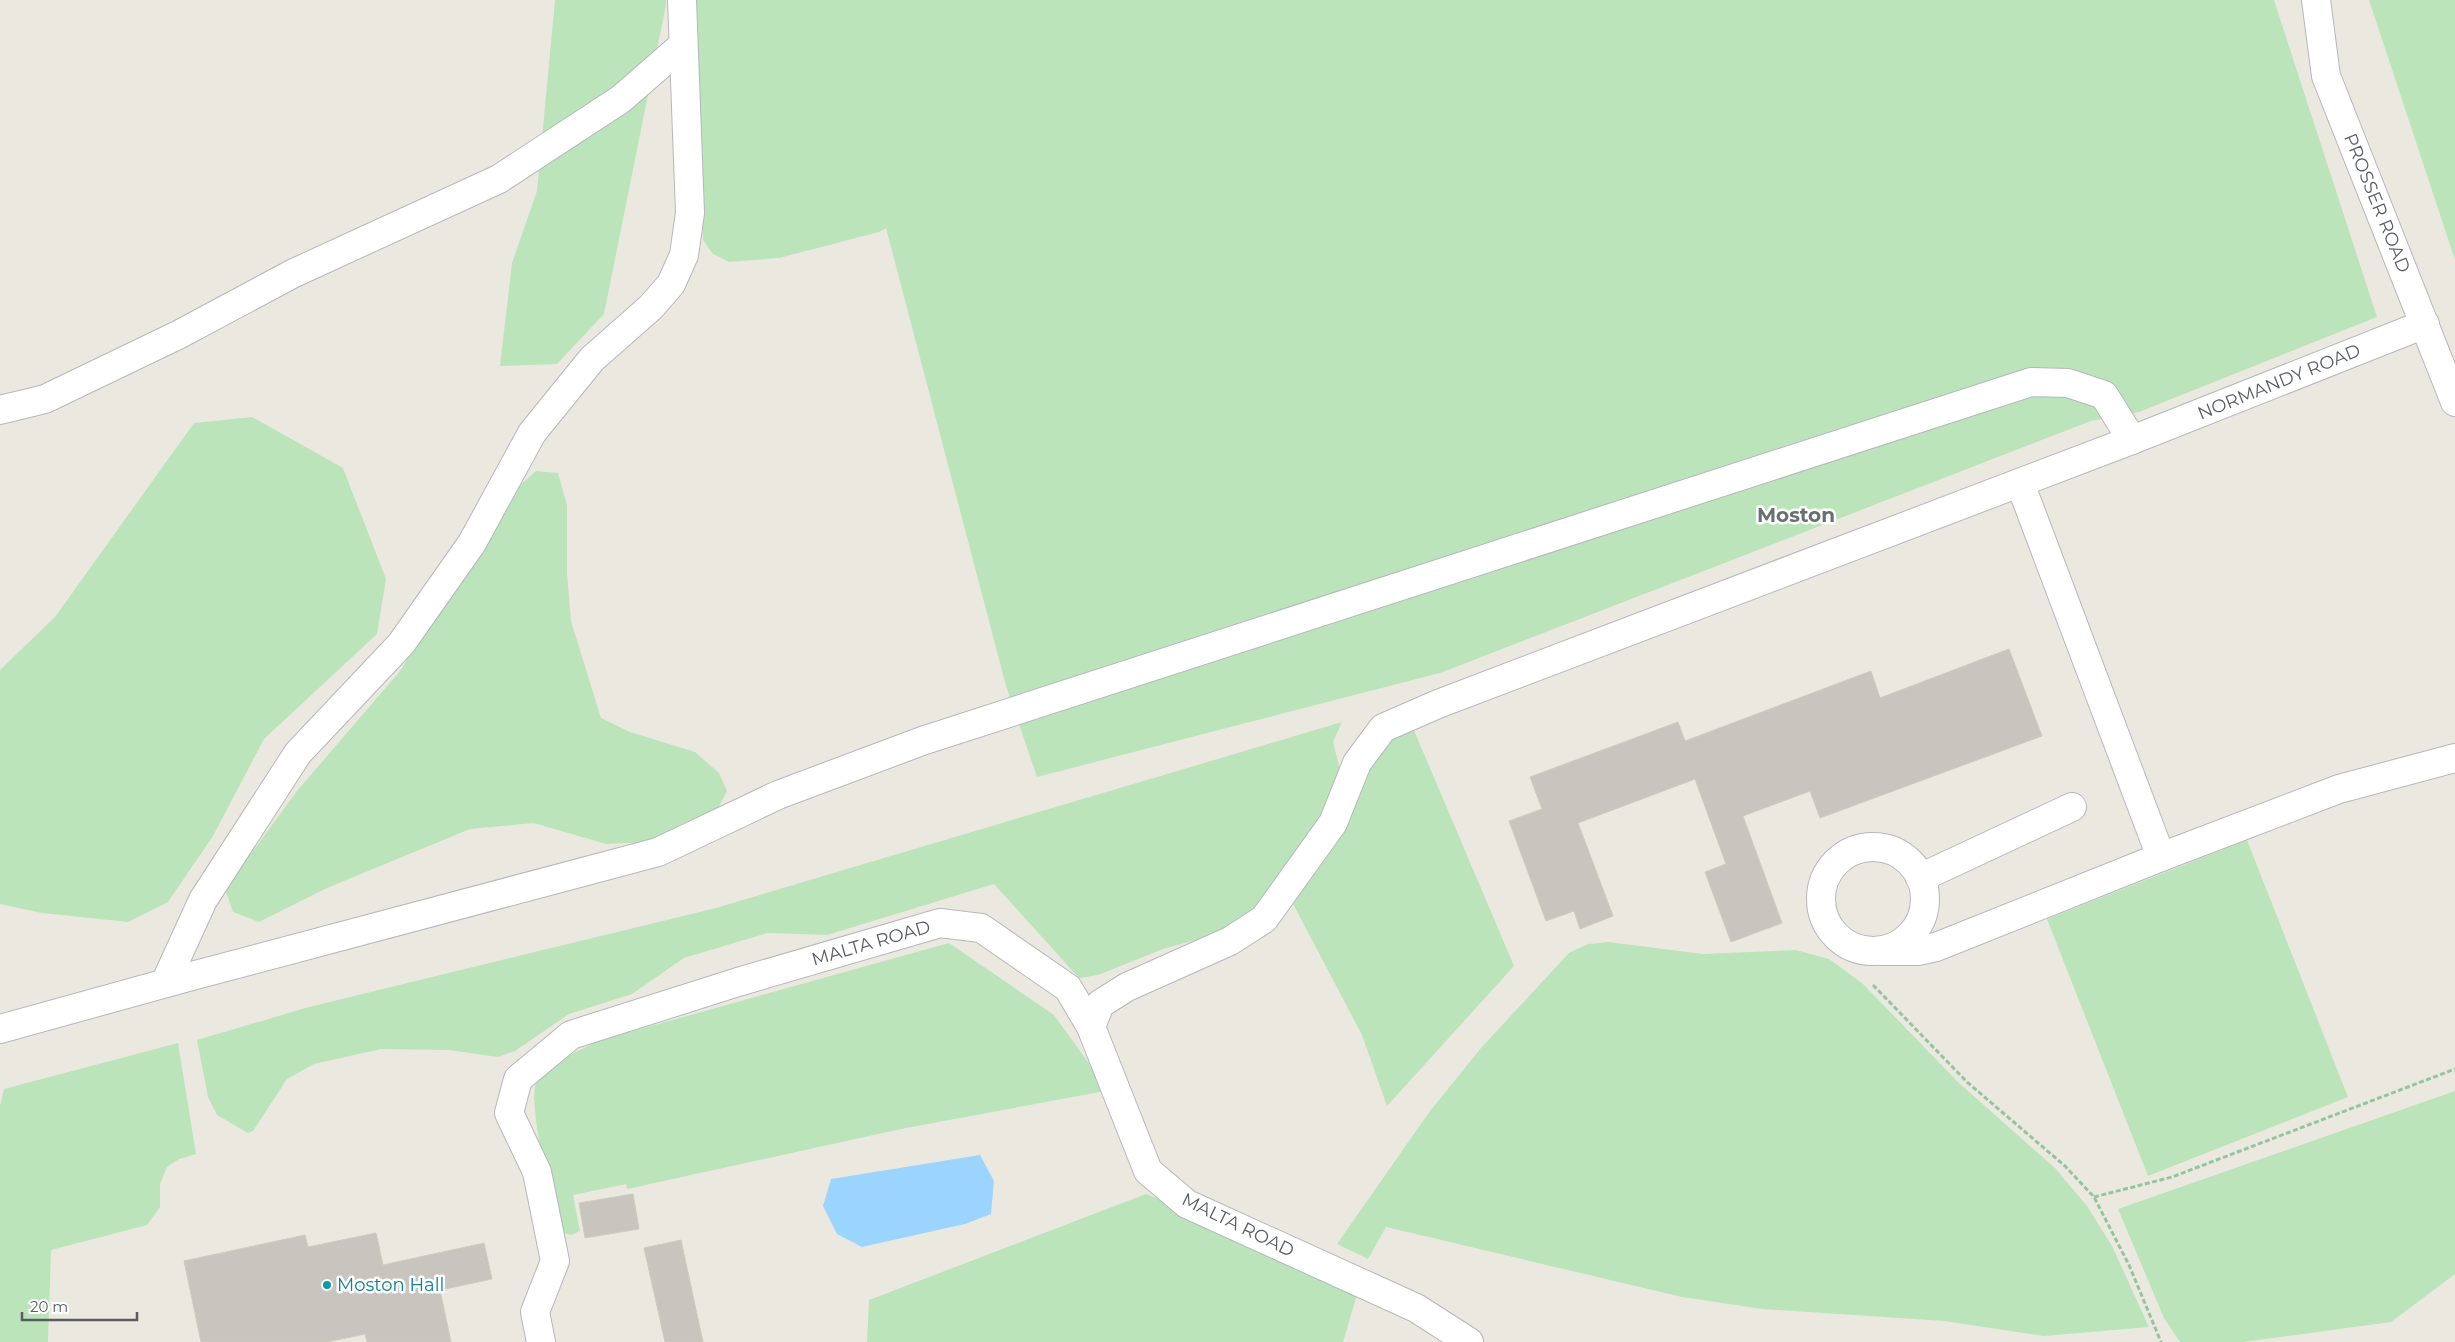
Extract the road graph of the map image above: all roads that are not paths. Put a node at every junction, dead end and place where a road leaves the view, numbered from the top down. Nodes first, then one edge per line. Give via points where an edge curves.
1 (682, 0) edge
2 (2316, 0) edge
3 (683, 45) junction
4 (2425, 324) junction
5 (2455, 402) edge
6 (0, 410) edge
7 (2132, 440) junction
8 (2020, 483) junction
9 (2455, 758) edge
10 (2072, 807) dead end
11 (2161, 857) junction
12 (1920, 878) junction
13 (1882, 951) junction
14 (165, 983) junction
15 (1091, 1027) junction
16 (0, 1029) edge
17 (542, 1342) edge
18 (1469, 1342) edge

1 - 3 street
2 - 4 street, PROSSER ROAD via 2326,76
3 - 6 street via 621,99 499,179 294,273 178,336 45,399
3 - 14 street via 690,213 684,255 671,284 651,307 592,359 532,433 472,543 401,644 298,753 203,900
4 - 5 street, PROSSER ROAD
4 - 7 street, NORMANDY ROAD
7 - 8 street, NORMANDY ROAD
7 - 14 street via 2104,395 2068,383 2031,382 922,740 778,795 658,852
8 - 11 street
8 - 15 street, NORMANDY ROAD via 1438,704 1383,728 1357,763 1333,823 1264,919 1230,941 1126,987 1100,1004
9 - 11 street via 2339,789
10 - 12 street
11 - 13 street via 1936,947 1918,951
12 - 13 street via 1924,883 1926,900 1923,918 1899,945
12 - 13 street via 1904,857 1890,849 1873,846 1843,856 1830,868 1823,883 1821,899 1824,917 1833,933 1847,945 1864,951
14 - 16 street
15 - 17 street, MALTA ROAD via 1068,988 981,928 940,923 571,1035 518,1079 509,1113 537,1172 556,1261 535,1312
15 - 18 street, MALTA ROAD via 1148,1171 1187,1204 1416,1308

